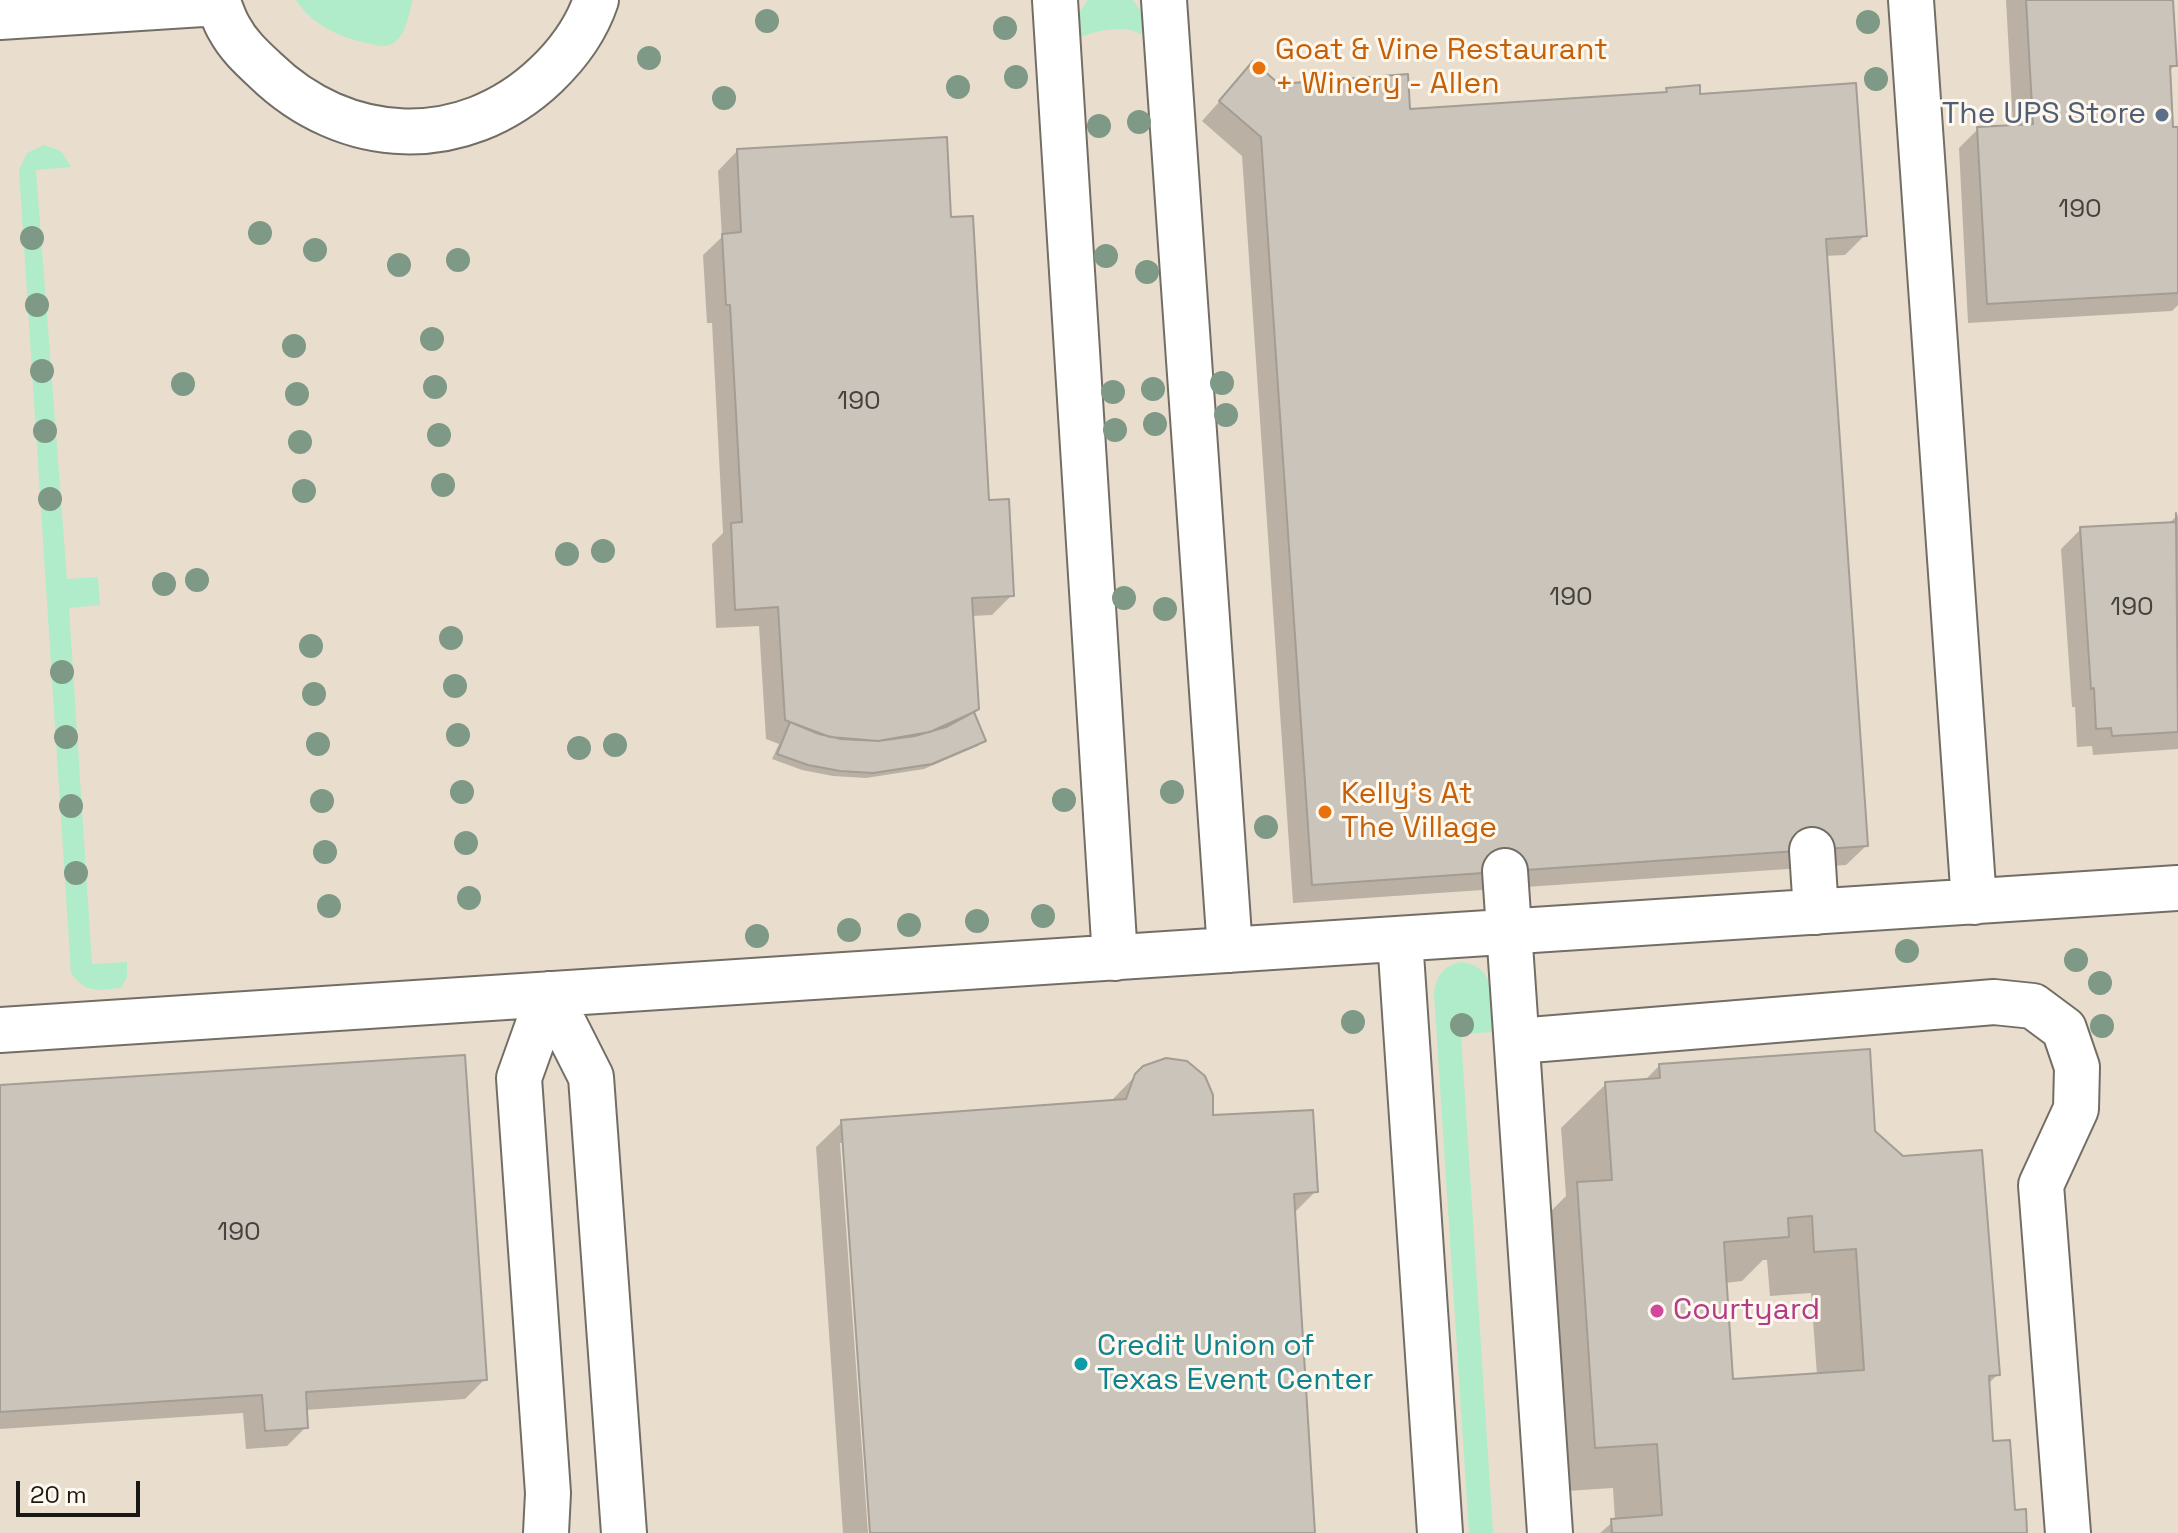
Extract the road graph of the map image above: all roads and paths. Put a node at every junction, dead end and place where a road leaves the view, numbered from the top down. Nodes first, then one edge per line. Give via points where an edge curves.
1 (596, 0) edge
2 (1055, 0) edge
3 (1164, 0) edge
4 (1911, 0) edge
5 (218, 1) edge
6 (0, 17) edge
7 (1812, 850) dead end
8 (1505, 871) dead end
9 (2178, 888) edge
10 (1974, 902) junction
11 (1816, 912) junction
12 (1511, 932) junction
13 (1400, 939) junction
14 (1230, 950) junction
15 (1115, 958) junction
16 (549, 994) junction
17 (0, 1030) edge
18 (1518, 1041) junction
19 (546, 1533) edge
20 (624, 1533) edge
21 (1440, 1533) edge
22 (1550, 1533) edge
23 (2068, 1533) edge

1 - 5 street via 565,57 529,91 491,114 446,128 404,132 339,120 289,94 245,51
2 - 15 street
3 - 14 street
4 - 10 street
5 - 6 street
7 - 11 street
8 - 12 street
9 - 10 street
10 - 11 street
11 - 12 street
12 - 13 street
12 - 18 street
13 - 14 street
13 - 21 street
14 - 15 street
15 - 16 street
16 - 17 street
16 - 19 street via 519,1078 548,1493
16 - 20 street via 591,1077
18 - 22 street
18 - 23 street via 1994,1002 2033,1006 2064,1029 2077,1067 2076,1109 2041,1185

